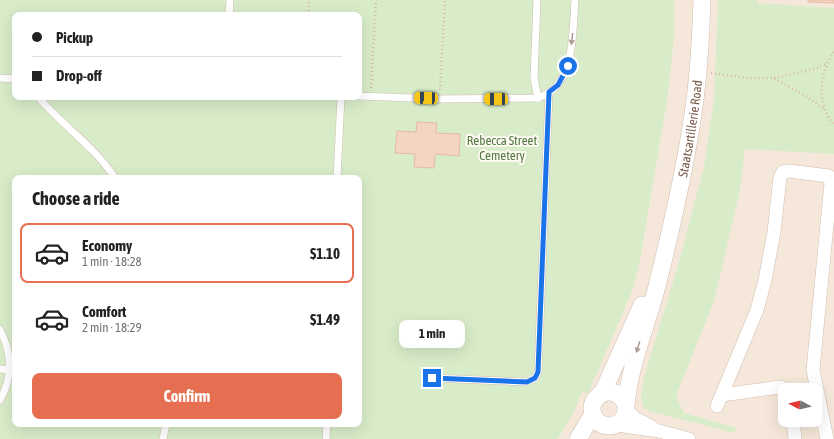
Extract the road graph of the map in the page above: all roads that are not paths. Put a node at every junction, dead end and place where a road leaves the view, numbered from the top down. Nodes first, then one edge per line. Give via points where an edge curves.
1 (230, 0) edge
2 (537, 0) edge
3 (575, 0) edge
4 (702, 0) edge
5 (229, 12) edge
6 (0, 78) edge
7 (12, 79) edge
8 (549, 92) junction
9 (362, 96) edge
10 (538, 98) junction
11 (41, 100) edge
12 (341, 100) edge
13 (113, 175) edge
14 (337, 175) edge
15 (663, 256) junction
16 (0, 330) edge
17 (0, 369) edge
18 (12, 370) edge
19 (432, 378) dead end
20 (816, 383) edge
21 (778, 387) edge
22 (602, 394) junction
23 (0, 400) edge
24 (626, 408) junction
25 (593, 414) junction
26 (822, 414) edge
27 (165, 427) edge
28 (327, 427) edge
29 (794, 427) edge
30 (610, 430) edge
31 (659, 431) junction
32 (834, 436) edge
33 (163, 439) edge
34 (326, 439) edge
35 (578, 439) edge
36 (689, 439) edge
37 (795, 439) edge
38 (827, 439) edge

1 - 5 lane
2 - 10 lane via 534,78
3 -> 8 lane via 568,66 558,85
4 - 15 street, Staatsartillerie Road via 695,100 682,174
6 - 7 lane
8 - 10 lane
8 - 19 lane via 538,372 535,378 527,382
9 - 10 lane
11 - 13 lane via 87,144
12 - 14 lane
15 - 22 street, Staatsartillerie Road
15 -> 24 street, Staatsartillerie Road via 658,282 630,374
16 - 18 lane via 8,348
17 - 18 lane
18 - 23 lane
20 - 21 street via 813,370 831,183 829,176 789,171 783,172 780,177 774,232 757,310 720,400
22 - 24 street via 610,392 622,397
22 - 25 street via 593,404
24 - 30 street via 621,421
24 - 31 street via 635,418
25 - 30 street
25 - 35 street
26 - 38 street
27 - 33 lane
28 - 34 lane
29 - 37 street
30 - 31 street
31 - 36 street
32 - 38 street

